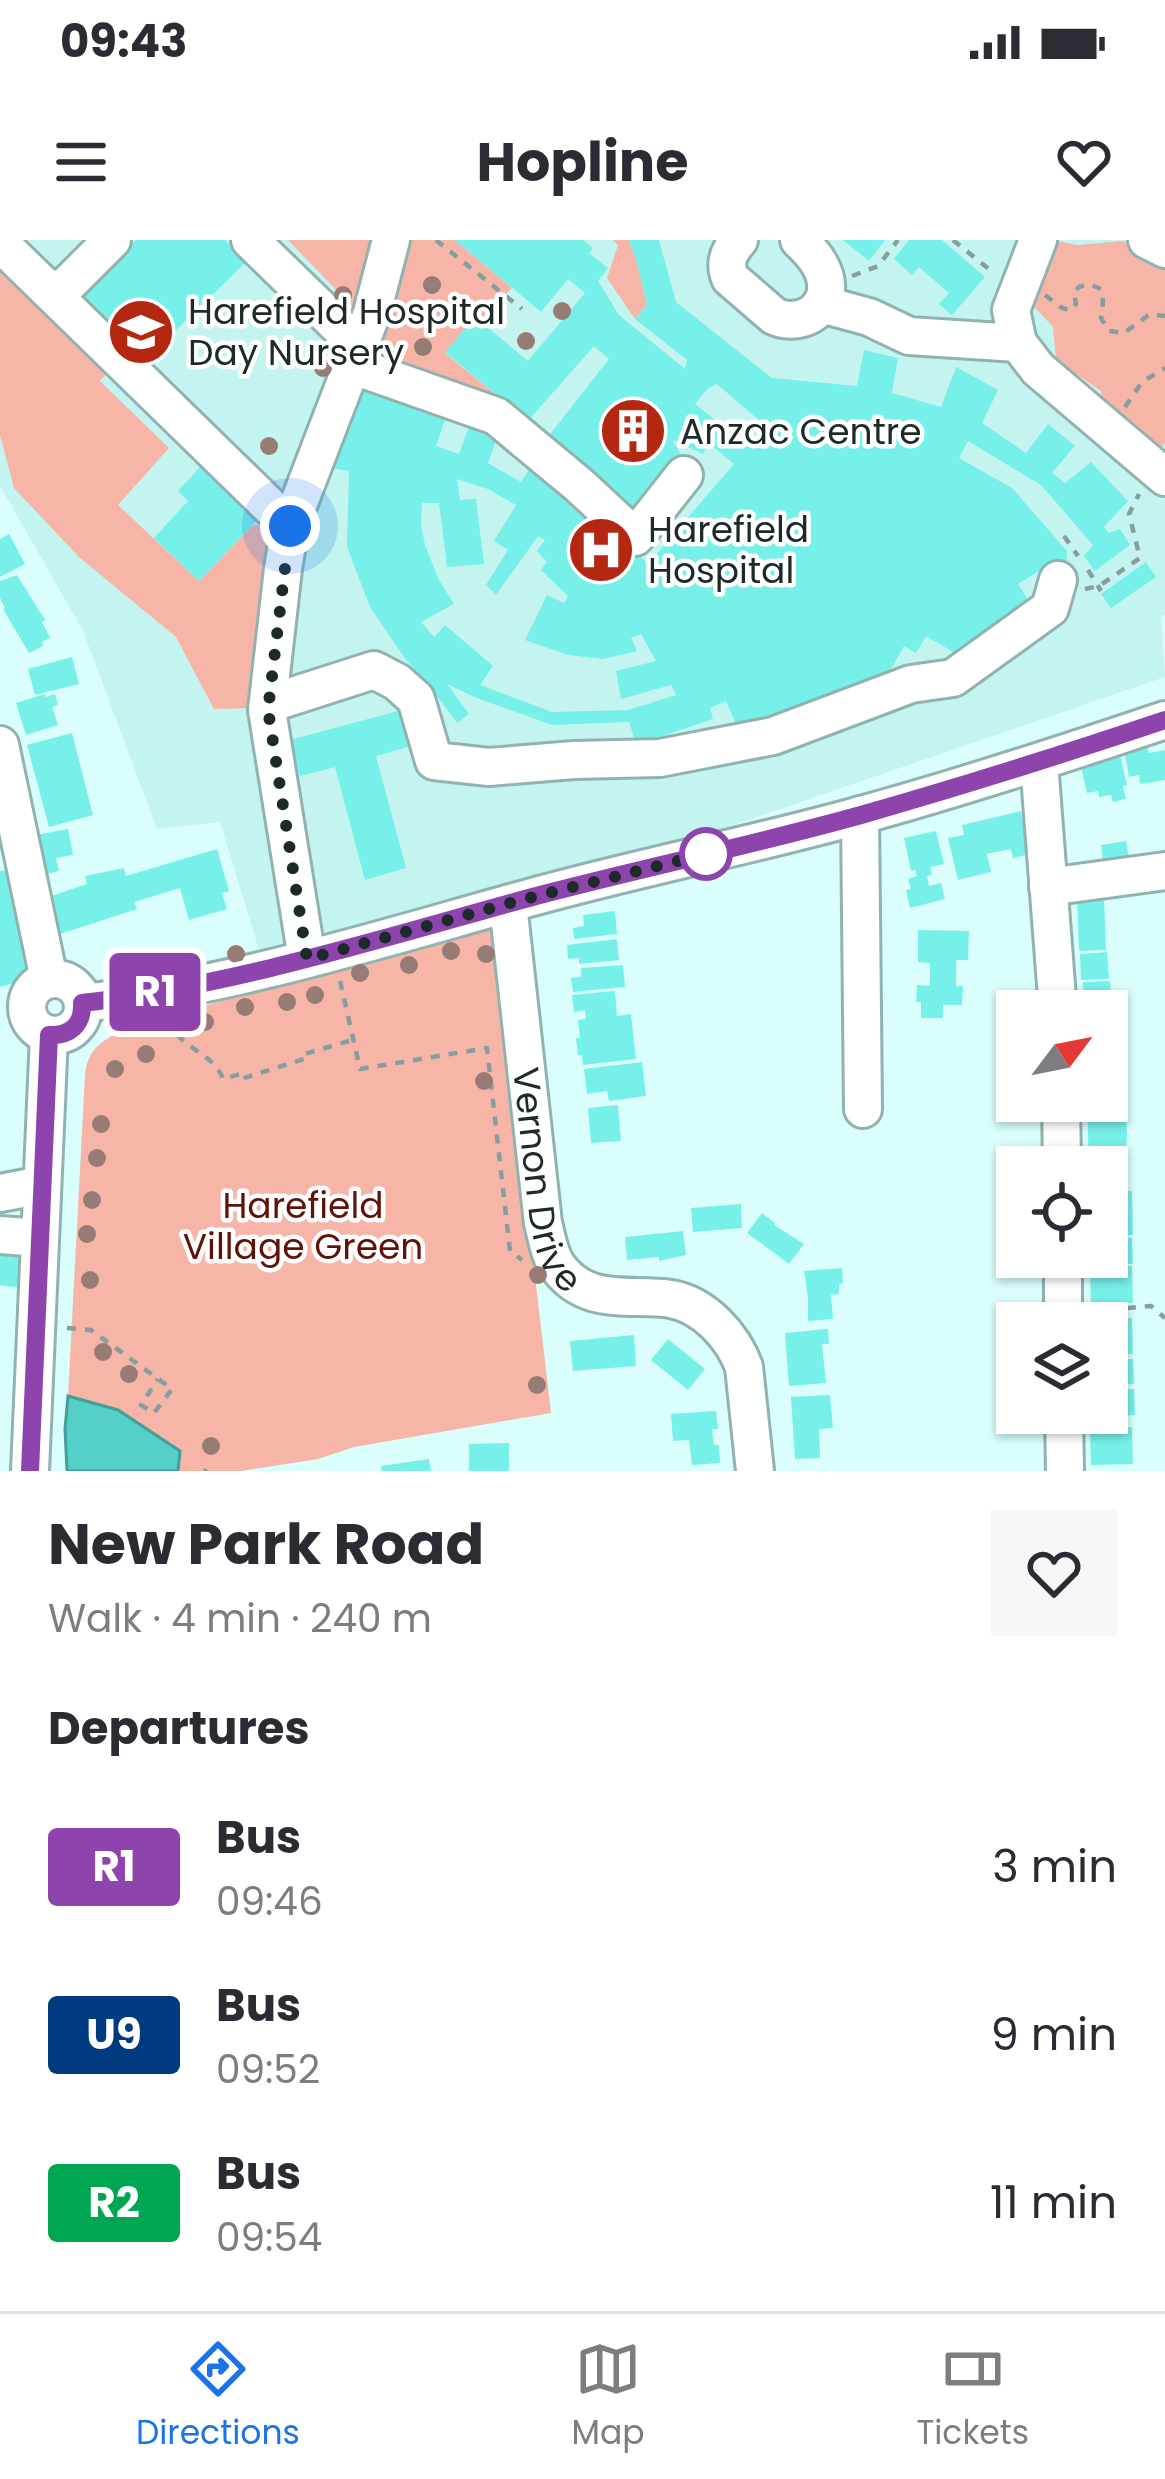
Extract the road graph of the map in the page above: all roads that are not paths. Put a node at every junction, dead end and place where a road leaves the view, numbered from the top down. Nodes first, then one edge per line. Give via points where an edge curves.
1 (112, 240) edge
2 (250, 240) edge
3 (391, 240) edge
4 (738, 240) edge
5 (799, 240) edge
6 (1038, 240) edge
7 (1148, 240) edge
8 (0, 243) edge
9 (1165, 249) edge
10 (47, 289) junction
11 (823, 298) junction
12 (1018, 343) junction
13 (354, 355) junction
14 (1161, 467) edge
15 (684, 476) dead end
16 (290, 526) junction
17 (1058, 580) road end
18 (268, 704) junction
19 (1165, 720) edge
20 (0, 745) edge
21 (1039, 762) junction
22 (860, 815) junction
23 (10, 854) edge
24 (1165, 871) edge
25 (1048, 887) junction
26 (508, 904) junction
27 (320, 956) junction
28 (50, 980) junction
29 (1056, 990) edge
30 (82, 1003) junction
31 (25, 1019) edge
32 (863, 1109) dead end
33 (42, 1185) junction
34 (0, 1193) edge
35 (0, 1235) edge
36 (40, 1238) junction
37 (1064, 1434) edge
38 (30, 1471) edge
39 (755, 1471) edge
40 (1065, 1471) edge

1 - 10 street via 64,288
2 - 13 street
3 - 13 street
4 - 11 street via 729,251 730,278 774,316 797,321
5 - 11 street via 819,264
6 - 12 street via 1012,310
7 - 9 street
8 - 10 street
10 - 16 street
11 - 12 street via 909,336
12 - 14 street via 1038,369
13 - 15 street via 496,416 635,537
13 - 16 street
16 - 18 street
17 - 18 street via 1050,608 953,678 910,684 773,736 660,758 423,766 416,698 374,670
18 - 27 street
19 - 21 street
20 - 23 street
21 - 22 street
21 - 25 street
22 - 26 street
22 - 32 street
23 - 28 street
24 - 25 street
25 - 29 street
26 - 27 street
26 - 39 street, Vernon Drive via 551,1256 592,1292 677,1300 718,1326 744,1367
27 - 30 street
28 - 30 street via 67,982
28 - 31 street via 30,993
30 - 31 street via 81,1017 64,1034
31 - 33 street
33 - 34 street
33 - 36 street
35 - 36 street
36 - 38 street
37 - 40 street

